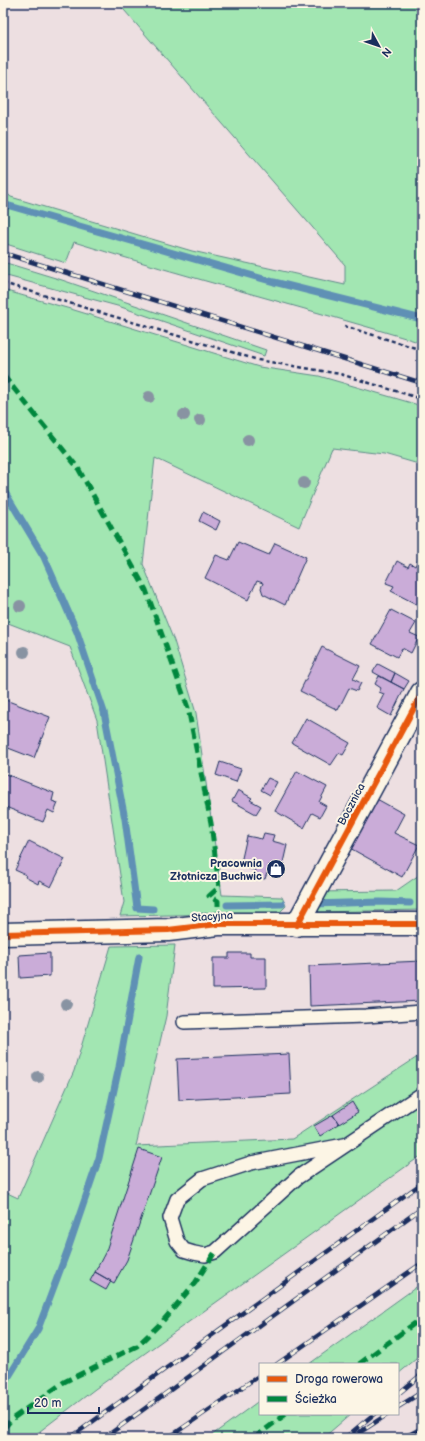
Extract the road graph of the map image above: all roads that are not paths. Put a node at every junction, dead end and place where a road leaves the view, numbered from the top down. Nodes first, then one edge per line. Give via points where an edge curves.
1 (422, 693) edge
2 (422, 924) edge
3 (297, 925) junction
4 (3, 934) edge
5 (422, 1012) edge
6 (184, 1022) dead end
7 (422, 1094) edge
8 (344, 1145) junction

1 - 3 street, Bocznica
2 - 3 street, Stacyjna
3 - 4 street, Stacyjna via 218,924 168,930
5 - 6 lane
7 - 8 lane
8 - 8 lane via 298,1177 215,1252 205,1255 194,1253 184,1250 177,1241 170,1218 177,1199 202,1179 251,1163

